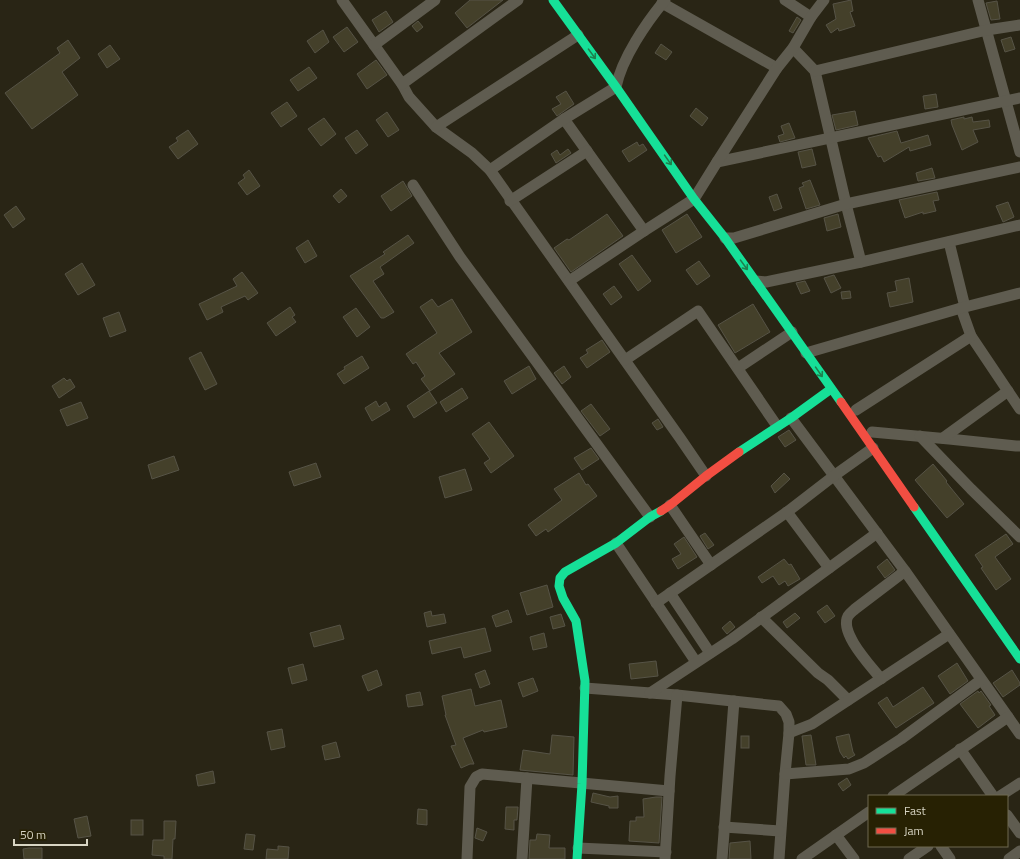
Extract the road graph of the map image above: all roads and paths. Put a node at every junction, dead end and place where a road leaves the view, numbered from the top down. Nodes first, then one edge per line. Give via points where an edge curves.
1 (342, 0) edge
2 (435, 0) edge
3 (518, 0) edge
4 (553, 0) edge
5 (785, 0) edge
6 (824, 0) edge
7 (978, 0) edge
8 (663, 2) edge
9 (420, 4) edge
10 (811, 17) junction
11 (1020, 25) edge
12 (987, 30) junction
13 (578, 35) junction
14 (374, 45) junction
15 (793, 48) junction
16 (777, 68) junction
17 (616, 71) junction
18 (815, 71) junction
19 (402, 84) junction
20 (616, 87) junction
21 (1020, 98) edge
22 (1006, 100) junction
23 (564, 119) junction
24 (436, 127) junction
25 (830, 139) junction
26 (587, 151) junction
27 (1020, 152) edge
28 (717, 162) junction
29 (1020, 167) edge
30 (490, 170) junction
31 (413, 185) dead end
32 (697, 195) junction
33 (510, 201) junction
34 (846, 204) junction
35 (1020, 225) edge
36 (644, 231) junction
37 (729, 238) junction
38 (949, 242) junction
39 (861, 262) junction
40 (569, 281) junction
41 (761, 282) junction
42 (1020, 293) edge
43 (963, 307) junction
44 (792, 332) junction
45 (971, 336) junction
46 (811, 352) junction
47 (625, 360) junction
48 (738, 368) junction
49 (831, 389) junction
50 (1008, 391) junction
51 (1020, 409) edge
52 (856, 410) junction
53 (791, 418) junction
54 (777, 426) junction
55 (872, 432) junction
56 (920, 436) junction
57 (943, 438) junction
58 (1020, 446) edge
59 (873, 448) junction
60 (835, 475) junction
61 (706, 476) junction
62 (670, 505) junction
63 (787, 512) junction
64 (650, 517) junction
65 (877, 533) junction
66 (1020, 538) edge
67 (616, 543) junction
68 (960, 557) dead end
69 (710, 565) junction
70 (829, 568) junction
71 (905, 571) junction
72 (670, 593) junction
73 (656, 603) junction
74 (761, 617) junction
75 (949, 634) junction
76 (710, 653) junction
77 (1020, 659) edge
78 (696, 662) junction
79 (881, 679) junction
80 (981, 680) junction
81 (585, 688) junction
82 (650, 693) junction
83 (678, 695) junction
84 (848, 700) junction
85 (734, 701) junction
86 (1008, 717) junction
87 (789, 733) junction
88 (1020, 734) edge
89 (960, 749) junction
90 (785, 774) junction
91 (527, 778) junction
92 (1020, 782) edge
93 (582, 784) junction
94 (669, 791) junction
95 (894, 795) edge
96 (992, 795) edge
97 (1001, 795) edge
98 (868, 813) edge
99 (1008, 816) edge
100 (724, 827) junction
101 (780, 831) junction
102 (1020, 833) edge
103 (836, 835) junction
104 (927, 847) edge
105 (942, 847) edge
106 (1020, 851) edge
107 (578, 853) edge
108 (666, 855) edge
109 (467, 859) edge
110 (522, 859) edge
111 (722, 859) edge
112 (779, 859) edge
113 (802, 859) edge
114 (854, 859) edge
115 (909, 859) edge
116 (950, 859) edge
117 (1009, 859) edge

1 - 14 street
2 - 9 street
3 - 19 street
4 - 13 main road
5 - 10 street
6 - 10 street
7 - 12 street
8 - 16 street
8 - 17 street
9 - 14 street
10 - 15 street
11 - 12 street
12 - 18 street
12 - 22 street
13 -> 20 main road
13 - 24 street
14 - 19 street
15 - 16 street
15 - 18 street
16 - 28 street
17 - 20 street
17 - 32 main road
18 - 25 street
19 - 24 street via 409,97
20 - 23 street
20 -> 32 main road
21 - 22 street
22 - 25 street
22 - 27 street
23 - 26 street
23 - 30 street
24 - 30 street via 472,153
25 - 28 street
25 - 34 street
26 - 33 street
26 - 36 street
28 - 32 street
29 - 34 street
30 - 33 street
31 - 64 street via 460,258
32 - 36 street
32 - 37 main road
33 - 40 street
34 - 37 street
34 - 39 street
35 - 38 street
36 - 40 street
37 - 41 main road
38 - 39 street
38 - 43 street
39 - 41 street
40 - 47 street
41 - 44 main road
41 - 46 main road
42 - 43 street
43 - 45 street
43 - 46 street
44 - 46 main road
44 - 48 street
45 - 50 street
45 - 52 street
46 -> 49 main road
46 - 52 main road
47 - 48 street via 698,311
47 - 61 street
48 - 54 street
49 - 53 main road
49 - 59 main road
50 - 51 street
50 - 57 street
52 - 55 main road
53 - 54 main road
53 - 60 street
54 - 61 main road
55 - 56 street
55 - 68 main road
56 - 57 street
56 - 66 street
57 - 58 street
59 - 60 street
59 - 77 main road
60 - 63 street
60 - 65 street
61 - 62 main road
62 - 64 main road
62 - 69 street
63 - 69 street
63 - 70 street
64 - 67 main road
65 - 70 street
65 - 71 street
67 - 73 street
67 - 81 main road via 565,572 560,578 559,586 563,598 576,621
69 - 72 street
70 - 74 street
71 - 75 street
71 - 79 street via 855,609 847,621 851,638
72 - 73 street
72 - 76 street
73 - 78 street
74 - 76 street
74 - 84 street
75 - 79 street
75 - 80 street
76 - 78 street
78 - 82 street
79 - 84 street
80 - 86 street
80 - 90 street via 864,763 849,769
81 - 82 street
81 - 93 main road
82 - 83 street
83 - 85 street
83 - 94 street
84 - 87 street via 812,724
85 - 87 street via 778,706 783,709 789,722
85 - 100 street
86 - 88 street
86 - 89 street
87 - 90 street
89 - 95 street
89 - 96 street
90 - 101 street
91 - 93 street
91 - 109 street via 482,774 476,777 470,787
91 - 110 street
92 - 97 street
93 - 94 street
93 - 107 main road
94 - 108 street
98 - 103 street
99 - 102 street
100 - 101 street
100 - 111 street
101 - 112 street
103 - 113 street
103 - 114 street
104 - 115 street
105 - 116 street
106 - 117 street
107 - 108 street

